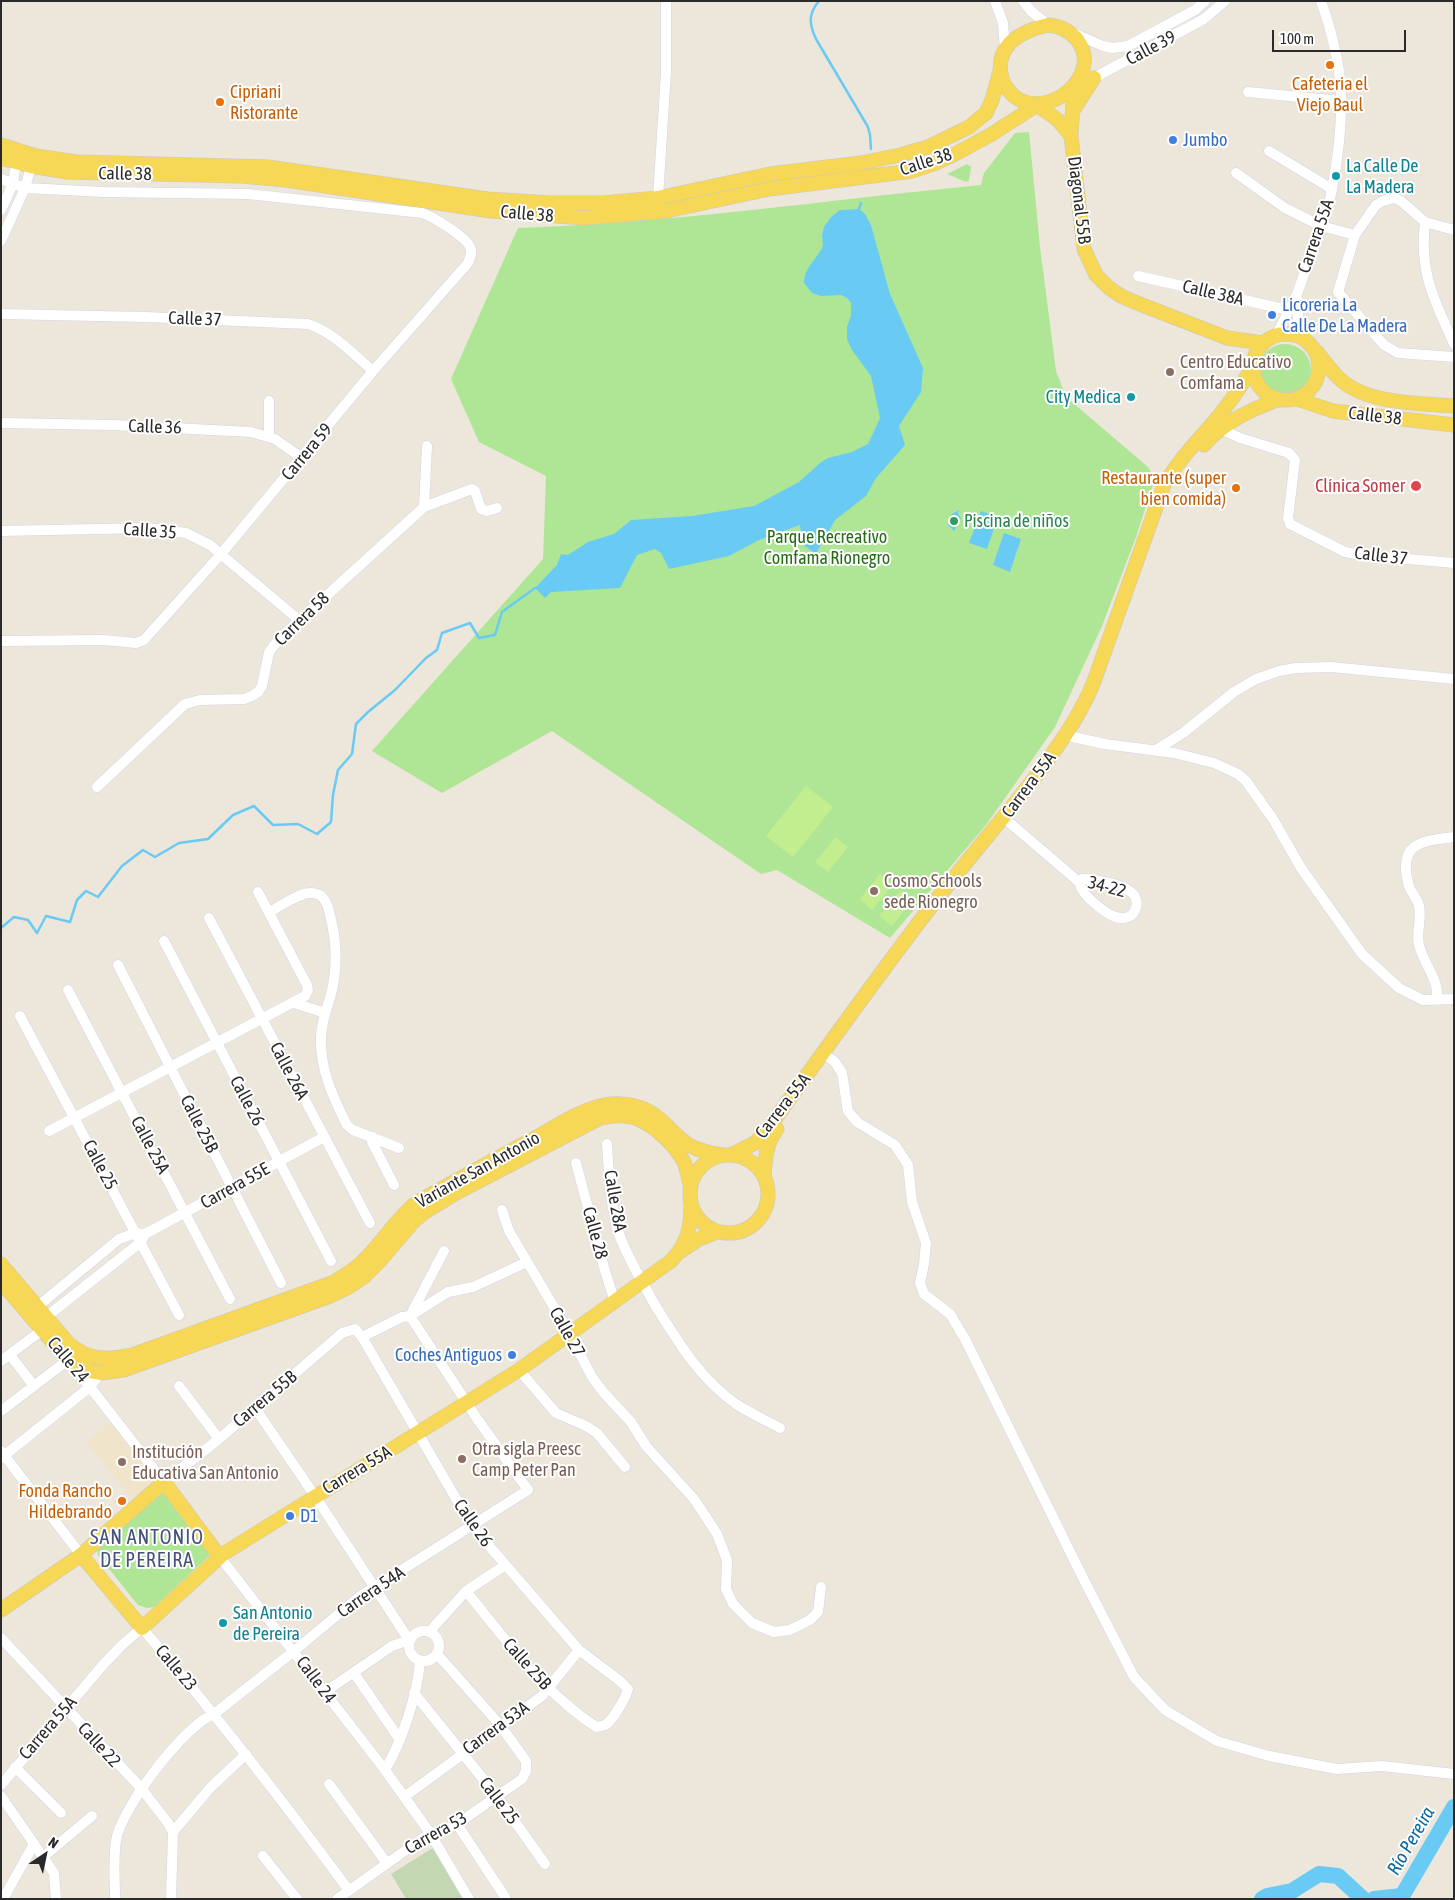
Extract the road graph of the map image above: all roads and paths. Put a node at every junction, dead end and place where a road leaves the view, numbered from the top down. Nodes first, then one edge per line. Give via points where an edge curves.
1 (666, 1) edge
2 (995, 1) edge
3 (1023, 1) edge
4 (1205, 1) edge
5 (1225, 1) edge
6 (1321, 1) edge
7 (1048, 25) junction
8 (1066, 30) junction
9 (1005, 50) junction
10 (1000, 71) junction
11 (1094, 78) junction
12 (1074, 87) junction
13 (1248, 92) dead end
14 (1341, 101) junction
15 (1037, 105) junction
16 (1072, 112) junction
17 (1071, 136) junction
18 (1, 145) edge
19 (1269, 152) dead end
20 (1, 158) edge
21 (16, 162) junction
22 (31, 166) junction
23 (1236, 173) dead end
24 (1, 179) edge
25 (13, 184) junction
26 (25, 188) junction
27 (1332, 189) junction
28 (658, 198) junction
29 (1, 210) edge
30 (1425, 222) junction
31 (1321, 226) junction
32 (1454, 230) edge
33 (1355, 235) junction
34 (1, 241) edge
35 (471, 254) joint
36 (1138, 276) dead end
37 (1297, 294) junction
38 (1288, 310) junction
39 (1, 314) edge
40 (1278, 331) junction
41 (1227, 338) junction
42 (1246, 341) junction
43 (1263, 343) junction
44 (1309, 344) junction
45 (1454, 344) edge
46 (1454, 357) edge
47 (1253, 366) junction
48 (373, 371) junction
49 (1297, 399) junction
50 (1277, 400) junction
51 (269, 402) dead end
52 (1454, 406) edge
53 (1, 423) edge
54 (1454, 426) edge
55 (1221, 429) junction
56 (269, 436) junction
57 (427, 446) dead end
58 (302, 458) junction
59 (424, 507) junction
60 (497, 508) dead end
61 (1, 531) edge
62 (221, 554) junction
63 (1454, 563) edge
64 (299, 620) junction
65 (1, 641) edge
66 (1454, 679) edge
67 (1073, 738) junction
68 (1156, 750) junction
69 (97, 787) dead end
70 (1010, 823) junction
71 (1454, 837) edge
72 (1079, 882) junction
73 (258, 892) dead end
74 (269, 912) junction
75 (209, 918) dead end
76 (164, 941) dead end
77 (118, 965) dead end
78 (68, 990) dead end
79 (1437, 998) junction
80 (1454, 998) edge
81 (294, 1003) junction
82 (325, 1013) junction
83 (20, 1016) dead end
84 (262, 1019) junction
85 (216, 1043) junction
86 (828, 1057) junction
87 (170, 1068) junction
88 (122, 1093) junction
89 (75, 1118) junction
90 (49, 1131) dead end
91 (324, 1137) junction
92 (373, 1137) junction
93 (607, 1144) dead end
94 (399, 1148) dead end
95 (726, 1155) junction
96 (278, 1162) junction
97 (576, 1162) dead end
98 (764, 1177) junction
99 (394, 1185) dead end
100 (690, 1185) junction
101 (232, 1188) junction
102 (691, 1205) junction
103 (502, 1210) dead end
104 (186, 1213) junction
105 (370, 1223) dead end
106 (717, 1232) junction
107 (140, 1237) junction
108 (444, 1250) dead end
109 (678, 1253) junction
110 (331, 1261) dead end
111 (527, 1262) junction
112 (1, 1264) edge
113 (1, 1282) edge
114 (281, 1282) dead end
115 (642, 1283) junction
116 (230, 1299) dead end
117 (615, 1302) junction
118 (179, 1315) dead end
119 (410, 1316) junction
120 (42, 1318) junction
121 (568, 1334) junction
122 (362, 1337) junction
123 (72, 1355) junction
124 (5, 1358) edge
125 (519, 1370) junction
126 (100, 1373) junction
127 (34, 1386) junction
128 (179, 1386) dead end
129 (90, 1387) junction
130 (467, 1402) junction
131 (255, 1408) junction
132 (1, 1412) edge
133 (780, 1428) dead end
134 (417, 1434) junction
135 (219, 1439) junction
136 (2, 1455) edge
137 (625, 1467) dead end
138 (164, 1482) junction
139 (316, 1496) junction
140 (472, 1526) junction
141 (81, 1555) junction
142 (220, 1557) junction
143 (504, 1566) junction
144 (373, 1587) junction
145 (820, 1587) dead end
146 (466, 1592) junction
147 (1, 1610) edge
148 (142, 1628) junction
149 (430, 1631) junction
150 (1, 1638) edge
151 (409, 1640) junction
152 (579, 1650) junction
153 (294, 1651) junction
154 (437, 1654) junction
155 (420, 1660) junction
156 (354, 1673) junction
157 (549, 1689) junction
158 (325, 1692) junction
159 (414, 1693) junction
160 (66, 1709) junction
161 (214, 1714) junction
162 (500, 1725) junction
163 (597, 1727) joint
164 (400, 1740) junction
165 (462, 1753) junction
166 (246, 1754) junction
167 (15, 1767) junction
168 (384, 1770) junction
169 (1454, 1774) edge
170 (329, 1784) dead end
171 (1, 1785) edge
172 (141, 1788) junction
173 (1, 1796) edge
174 (496, 1796) junction
175 (404, 1797) junction
176 (61, 1813) dead end
177 (92, 1816) dead end
178 (457, 1824) junction
179 (173, 1832) junction
180 (430, 1833) junction
181 (34, 1844) junction
182 (263, 1856) dead end
183 (43, 1857) junction
184 (386, 1862) junction
185 (544, 1864) dead end
186 (348, 1889) junction
187 (505, 1897) dead end
188 (3, 1899) edge
189 (56, 1899) edge
190 (114, 1899) edge
191 (170, 1899) edge
192 (297, 1899) edge
193 (337, 1899) edge
194 (469, 1899) edge

1 - 28 street via 666,72
2 - 9 street via 1003,22
3 - 7 street
4 - 8 street, Calle 39 via 1195,10 1128,46 1103,46
5 - 11 street, Calle 39 via 1204,19
6 - 14 street, Carrera 55A via 1335,53
7 - 8 main road
7 - 9 main road via 1018,36
8 - 12 main road via 1084,54 1082,74
9 - 10 main road
10 - 15 main road via 1010,92
10 - 28 main road, Calle 38 via 986,113 973,124 928,147 861,163 770,174
11 - 12 street, Calle 39
11 - 16 main road
12 - 15 main road
12 - 16 main road, Diagonal 55B
13 - 14 street
14 - 27 street, Carrera 55A
15 - 17 main road, Diagonal 55B via 1058,120
15 - 22 main road, Calle 38 via 955,154 912,171 769,189 666,211 584,218 457,206 286,180 242,176 89,174
16 - 17 main road, Diagonal 55B
17 - 41 main road, Diagonal 55B via 1084,249 1096,275 1121,296
18 - 28 main road, Calle 38 via 36,156 77,162 268,167 487,199 594,203
19 - 27 street
20 - 21 main road, Calle 38
21 - 22 main road, Calle 38
21 - 25 street
22 - 26 street
23 - 31 street via 1285,208
24 - 25 street, Calle 38
25 - 26 street, Calle 38
25 - 29 street
26 - 34 street
26 - 35 street, Calle 38 via 248,194 422,213 432,216 464,240
27 - 31 street, Carrera 55A
30 - 32 street
30 - 33 street via 1401,201 1388,199 1376,205
30 - 45 street via 1423,254 1426,276
31 - 33 street
31 - 37 street, Carrera 55A
33 - 46 street via 1338,292 1390,350
35 - 48 street, Carrera 59 via 468,262
36 - 38 street, Calle 38A
37 - 38 street, Carrera 55A
37 - 44 street, Carrera 55A via 1299,328
38 - 40 street, Carrera 55A
39 - 48 street, Calle 37 via 308,324 331,336
40 - 42 main road
40 - 43 main road
40 - 44 main road
41 - 42 main road
41 - 47 main road via 1246,354
42 - 43 main road
43 - 47 main road via 1256,352
44 - 49 main road via 1319,365 1319,374 1311,389
44 - 52 main road, Calle 38 via 1342,381 1360,391 1377,397
47 - 50 main road via 1258,386
47 - 95 main road, Carrera 55A via 1232,399 1176,465 1164,485 1093,684 1066,736 868,989 770,1126 755,1143
48 - 58 street, Carrera 59
49 - 50 main road
49 - 54 main road, Calle 38 via 1333,411
50 - 55 main road, Carrera 55A via 1249,410
51 - 56 street
53 - 56 street, Calle 36 via 235,430
55 - 63 street, Calle 37 via 1289,453 1294,460 1290,524 1345,552
55 - 67 main road, Carrera 55A via 1194,456 1174,485 1101,684
56 - 58 street, Calle 36
57 - 59 street
58 - 62 street, Carrera 59
59 - 60 street via 472,489 481,509
59 - 64 street, Carrera 58
61 - 62 street, Calle 35 via 147,528 192,536
62 - 64 street, Calle 35
62 - 65 street, Carrera 59 via 144,640 136,643 104,640
64 - 69 street, Carrera 58 via 269,652 258,692 244,699 200,700 185,704
66 - 68 street via 1331,667 1279,670 1234,692
67 - 68 street
67 - 70 main road, Carrera 55A
68 - 79 street via 1214,763 1238,774 1273,819 1302,868 1362,954 1399,988 1423,1000
70 - 72 street, 34-22
70 - 86 main road, Carrera 55A via 933,917
71 - 79 street via 1418,843 1408,853 1405,867 1409,888 1420,906 1418,943 1436,983
72 - 72 street, 34-22 via 1083,892 1110,915 1125,918 1134,912 1136,898 1128,890 1086,879
73 - 74 street
74 - 81 street via 307,985 305,996
74 - 82 street via 307,893 316,893 324,898 336,938 334,980
75 - 84 street, Calle 26A
76 - 85 street, Calle 26
77 - 87 street, Calle 25B
78 - 88 street, Calle 25A
79 - 80 street
81 - 82 street
81 - 84 street
82 - 92 street via 321,1038 324,1074 347,1124 353,1130
83 - 89 street, Calle 25
84 - 85 street
84 - 91 street, Calle 26A
85 - 87 street
85 - 96 street, Calle 26
86 - 98 main road, Carrera 55A via 772,1136 766,1152
86 - 169 street via 842,1073 848,1111 857,1122 895,1145 908,1165 912,1202 926,1243 920,1283 924,1294 950,1314 965,1339 1134,1676 1165,1710 1217,1741 1269,1756 1337,1769 1382,1766
87 - 88 street
87 - 101 street, Calle 25B
88 - 89 street
88 - 104 street, Calle 25A
89 - 90 street
89 - 107 street, Calle 25
91 - 96 street, Carrera 55E
91 - 105 street, Calle 26A
92 - 94 street
92 - 99 street via 372,1142
93 - 115 street, Calle 28A via 610,1193 619,1234
95 - 98 main road via 748,1160
95 - 100 main road via 701,1165
95 - 123 main road, Variante San Antonio via 707,1153 690,1145 649,1111 619,1104 601,1106 558,1125 417,1202 403,1213 362,1262 334,1282 132,1355 112,1359
96 - 101 street, Carrera 55E
96 - 110 street, Calle 26
97 - 117 street, Calle 28
98 - 106 main road via 768,1199 759,1220 740,1232
100 - 102 main road
100 - 126 main road, Variante San Antonio via 678,1152 652,1127 634,1118 613,1115 600,1118 464,1188 425,1212 364,1277 347,1288 124,1370
101 - 104 street, Carrera 55E
101 - 114 street, Calle 25B
102 - 106 main road via 698,1219
102 - 109 main road, Carrera 55A via 688,1235
103 - 111 street, Calle 27 via 508,1231
104 - 107 street, Carrera 55E
104 - 116 street, Calle 25A
106 - 109 main road, Carrera 55A
107 - 118 street, Calle 25
107 - 120 street, Carrera 55E
107 - 120 street, Carrera 55E via 119,1240
108 - 119 street
109 - 115 main road, Carrera 55A
111 - 119 street via 473,1287 448,1292
111 - 121 street, Calle 27
112 - 120 main road, Calle 24
113 - 120 main road, Calle 24
115 - 117 main road, Carrera 55A
115 - 133 street, Calle 28A via 698,1369 735,1403
117 - 121 main road, Carrera 55A
119 - 122 street
119 - 130 street
120 - 123 main road, Calle 24
120 - 124 street, Carrera 55E
121 - 125 main road, Carrera 55A
121 - 145 street, Calle 27 via 592,1378 646,1446 694,1499 717,1534 727,1560 726,1589 733,1604 752,1623 774,1632 790,1630 818,1612
122 - 131 street, Carrera 55B via 354,1329 342,1333
122 - 134 street, Calle 26
123 - 126 main road, Variante San Antonio via 90,1371
123 - 127 street
123 - 129 street, Calle 24
124 - 127 street
125 - 130 main road, Carrera 55A
125 - 137 street via 556,1413 597,1433
126 - 129 street
127 - 132 street
128 - 135 street
129 - 136 street
129 - 138 street, Calle 24
130 - 134 main road, Carrera 55A
130 - 140 street, Carrera 54A via 528,1490
131 - 135 street, Carrera 55B
131 - 139 street
134 - 139 main road, Carrera 55A
134 - 140 street, Calle 26
135 - 138 street, Carrera 55B
136 - 141 street, Calle 23
138 - 141 main road, Carrera 55B
138 - 142 main road, Calle 24
139 - 142 main road, Carrera 55A
139 - 144 street
140 - 143 street, Calle 26
140 - 144 street, Carrera 54A
141 - 147 main road, Carrera 55B
141 - 148 main road, Calle 23
142 - 148 main road, Carrera 55A
142 - 153 street, Calle 24
143 - 146 street
143 - 152 street, Calle 26
144 - 151 street
144 - 153 street, Carrera 54A
146 - 149 street
146 - 157 street, Calle 25B
148 - 160 street, Carrera 55A via 102,1666
148 - 161 street, Calle 23
149 - 151 street via 418,1631
149 - 154 street via 438,1639
150 - 160 street, Calle 22
151 - 155 street via 409,1650
151 - 156 street via 392,1646
152 - 157 street, Carrera 53A
152 - 163 street, Calle 26 via 628,1689 611,1719
153 - 158 street, Calle 24
153 - 161 street, Carrera 54A
154 - 155 street via 430,1660
154 - 162 street
155 - 159 street
156 - 158 street
156 - 164 street
157 - 162 street, Carrera 53A
157 - 163 street, Calle 25B
158 - 168 street, Calle 24
159 - 164 street
159 - 165 street, Calle 25
160 - 167 street, Carrera 55A
160 - 172 street, Calle 22
161 - 166 street, Calle 23
161 - 172 street, Carrera 54A via 193,1727
162 - 165 street, Carrera 53A
162 - 174 street, Carrera 53 via 526,1761 526,1771 522,1779
164 - 168 street
165 - 174 street, Calle 25
165 - 175 street, Carrera 53A
166 - 179 street via 210,1788
166 - 186 street, Calle 23
167 - 171 street, Carrera 55A
167 - 176 street
168 - 175 street, Calle 24
170 - 184 street
172 - 179 street, Calle 22
172 - 190 street, Carrera 54A via 116,1841
173 - 181 street
174 - 178 street, Carrera 53
174 - 185 street, Calle 25
175 - 180 street, Calle 24
177 - 183 street
178 - 180 street, Carrera 53
178 - 187 street
179 - 191 street
180 - 184 street, Carrera 53
180 - 194 street, Calle 24
181 - 183 street
181 - 188 street
182 - 192 street
183 - 189 street via 54,1873
184 - 186 street, Carrera 53
186 - 193 street, Carrera 53

